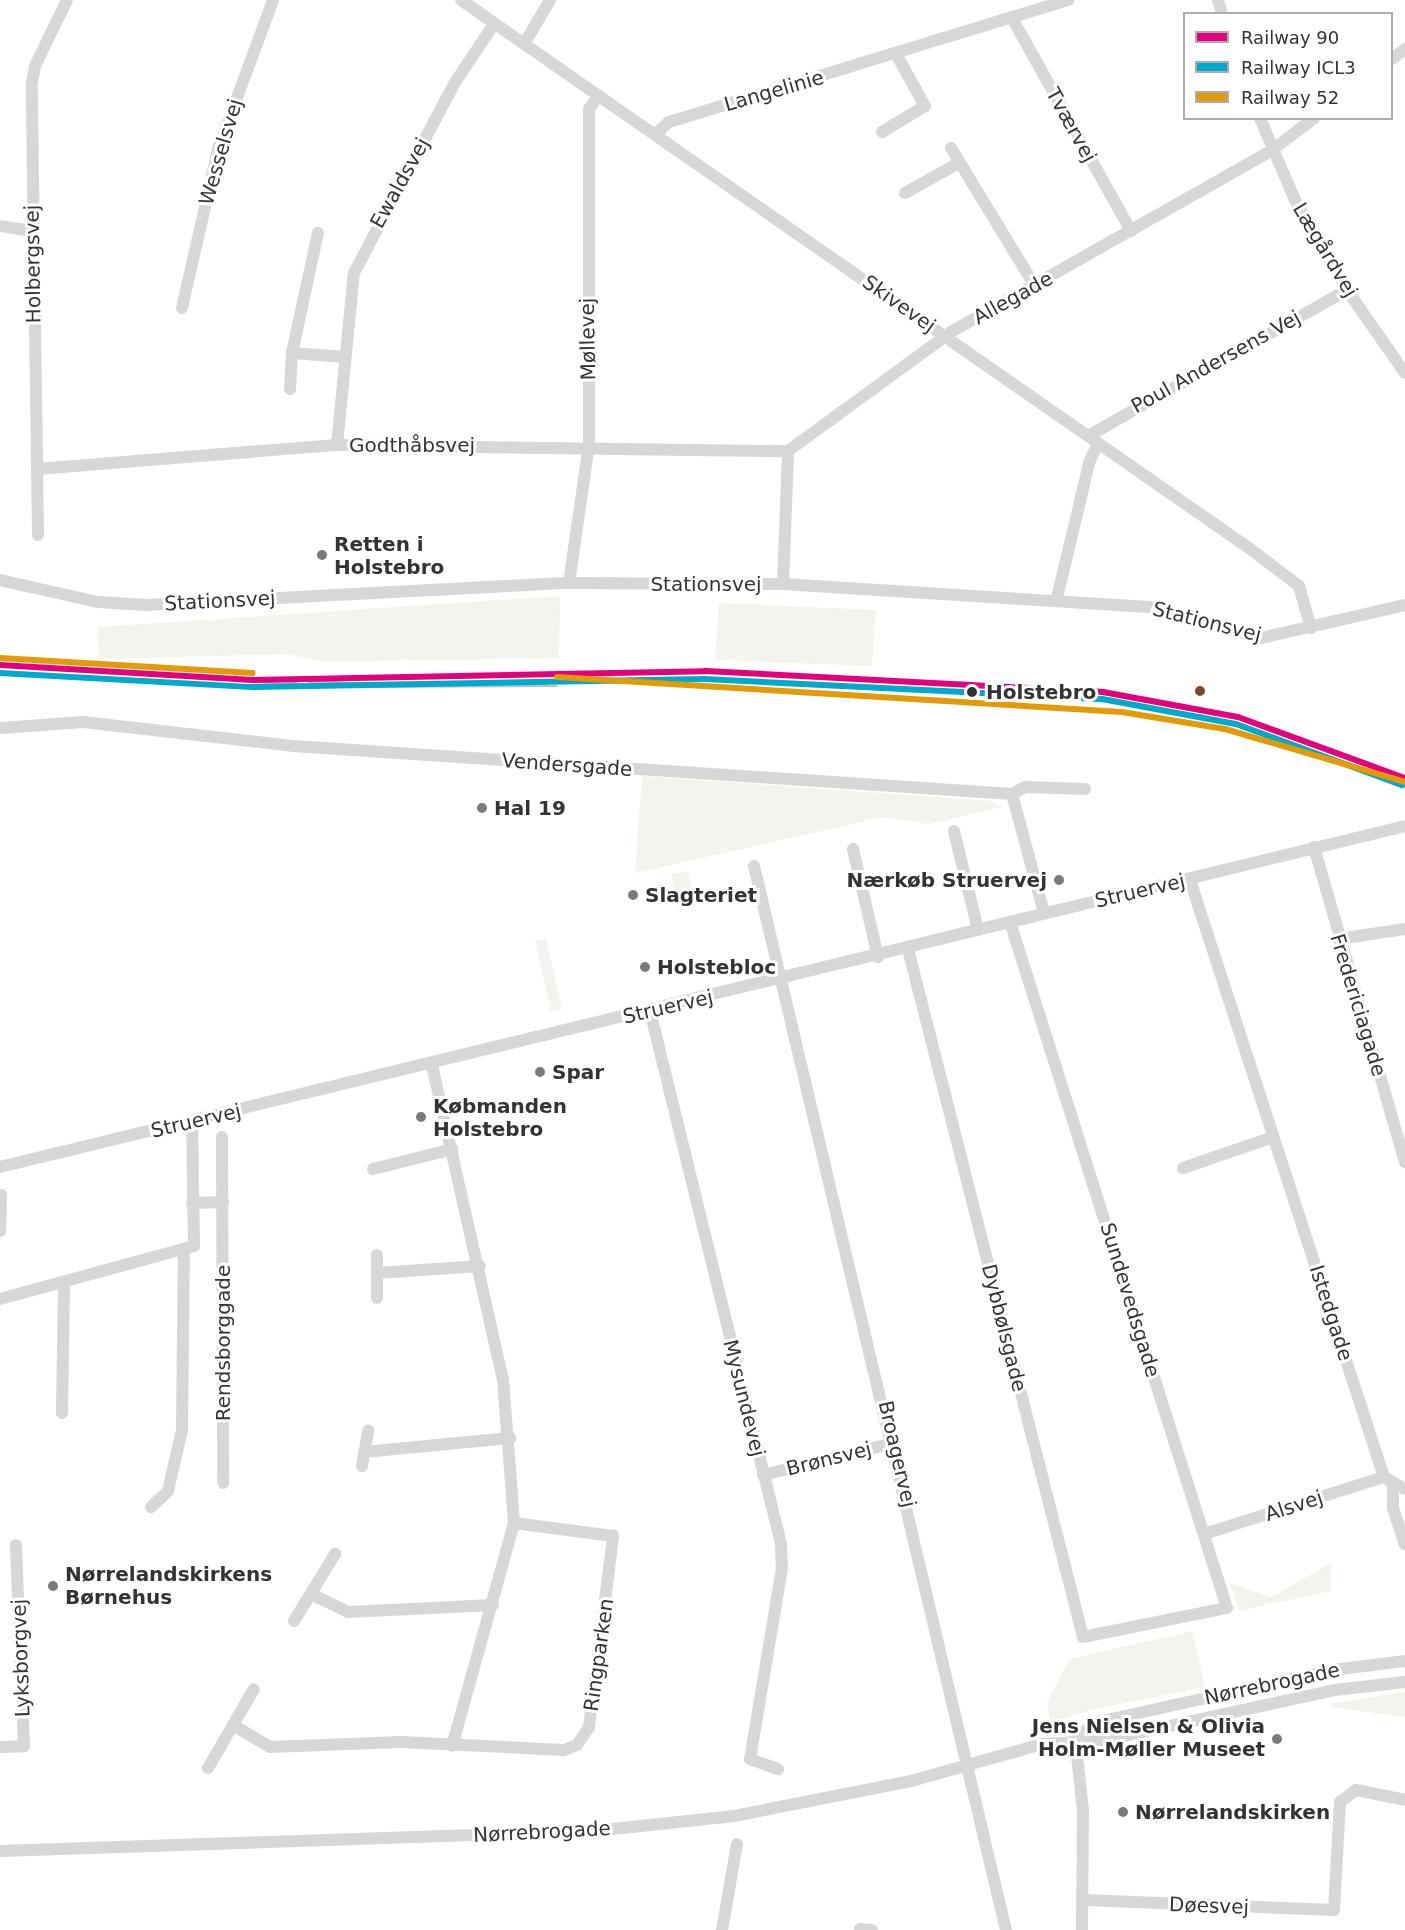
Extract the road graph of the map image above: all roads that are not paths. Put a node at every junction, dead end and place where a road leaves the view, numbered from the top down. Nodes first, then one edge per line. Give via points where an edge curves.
1 (67, 0) edge
2 (273, 0) edge
3 (460, 0) edge
4 (550, 0) edge
5 (1069, 0) edge
6 (1011, 18) junction
7 (494, 24) junction
8 (524, 44) junction
9 (1405, 49) edge
10 (896, 54) junction
11 (1393, 58) edge
12 (598, 96) junction
13 (1261, 120) edge
14 (1311, 120) edge
15 (882, 132) dead end
16 (656, 134) junction
17 (951, 148) dead end
18 (1271, 151) junction
19 (960, 163) junction
20 (905, 193) dead end
21 (0, 226) edge
22 (33, 231) junction
23 (1131, 231) junction
24 (318, 233) dead end
25 (1035, 286) junction
26 (1347, 290) junction
27 (182, 308) dead end
28 (944, 336) junction
29 (1405, 350) edge
30 (292, 353) junction
31 (344, 357) junction
32 (1396, 360) junction
33 (1405, 373) edge
34 (290, 389) dead end
35 (1088, 436) junction
36 (1098, 444) junction
37 (337, 445) junction
38 (589, 445) junction
39 (788, 452) junction
40 (37, 469) junction
41 (38, 535) dead end
42 (0, 580) edge
43 (569, 583) junction
44 (783, 584) junction
45 (1057, 598) junction
46 (1405, 605) edge
47 (1311, 628) junction
48 (0, 728) edge
49 (1085, 789) dead end
50 (1012, 794) junction
51 (1405, 826) edge
52 (954, 831) dead end
53 (1314, 847) junction
54 (854, 849) dead end
55 (754, 866) dead end
56 (1190, 880) junction
57 (1044, 913) junction
58 (1010, 922) junction
59 (1405, 929) edge
60 (978, 930) junction
61 (1338, 939) junction
62 (908, 950) junction
63 (878, 957) junction
64 (780, 980) junction
65 (650, 1011) junction
66 (432, 1065) junction
67 (192, 1122) junction
68 (222, 1137) dead end
69 (1273, 1137) junction
70 (453, 1149) junction
71 (1405, 1162) edge
72 (0, 1167) edge
73 (1183, 1168) dead end
74 (372, 1169) dead end
75 (2, 1195) dead end
76 (222, 1202) junction
77 (192, 1203) junction
78 (0, 1231) edge
79 (184, 1251) junction
80 (377, 1255) dead end
81 (480, 1266) junction
82 (377, 1273) junction
83 (64, 1282) junction
84 (377, 1298) dead end
85 (0, 1299) edge
86 (62, 1413) dead end
87 (368, 1431) dead end
88 (510, 1438) junction
89 (894, 1443) junction
90 (364, 1452) junction
91 (362, 1466) dead end
92 (763, 1475) junction
93 (1384, 1477) junction
94 (223, 1483) dead end
95 (1399, 1488) edge
96 (151, 1507) dead end
97 (514, 1523) junction
98 (1203, 1534) junction
99 (1405, 1544) edge
100 (16, 1545) dead end
101 (335, 1554) dead end
102 (311, 1594) junction
103 (493, 1605) junction
104 (294, 1621) dead end
105 (1154, 1623) joint
106 (1405, 1661) edge
107 (1405, 1682) edge
108 (255, 1689) dead end
109 (233, 1725) junction
110 (1075, 1738) junction
111 (452, 1746) junction
112 (0, 1748) edge
113 (968, 1765) junction
114 (208, 1768) dead end
115 (778, 1770) dead end
116 (1405, 1800) edge
117 (737, 1844) dead end
118 (0, 1851) edge
119 (1084, 1900) junction
120 (722, 1930) edge
121 (1006, 1930) edge
122 (1082, 1930) edge

1 - 22 street, Holbergsvej via 32,83
2 - 27 street, Wesselsvej via 218,149
3 - 7 street, Skivevej
4 - 8 street
5 - 6 street, Langelinie
6 - 10 street, Langelinie
6 - 23 street, Tværvej
7 - 8 street, Skivevej
7 - 31 street, Ewaldsvej via 454,84 365,246 354,273
8 - 12 street, Skivevej
9 - 11 street
10 - 15 street via 925,106
10 - 16 street, Langelinie via 669,122
12 - 16 street, Skivevej
12 - 38 street, Møllevej via 589,109
13 - 18 street, Lægårdvej
14 - 18 street, Allegade
16 - 28 street, Skivevej
17 - 19 street
18 - 23 street, Allegade
18 - 26 street, Lægårdvej
19 - 20 street
19 - 25 street
21 - 22 street
22 - 40 street, Holbergsvej
23 - 25 street, Allegade
24 - 30 street
25 - 28 street, Allegade
26 - 32 street, Lægårdvej
26 - 35 street, Poul Andersens Vej
28 - 35 street, Skivevej
28 - 39 street, Allegade
29 - 32 street
30 - 31 street
30 - 34 street
31 - 37 street, Ewaldsvej
32 - 33 street, Lægårdvej
35 - 36 street, Skivevej
36 - 45 street via 1090,460
36 - 47 street, Skivevej via 1299,586
37 - 38 street, Godthåbsvej
37 - 40 street, Godthåbsvej
38 - 39 street, Godthåbsvej
38 - 43 street, Møllevej
39 - 44 street
40 - 41 street, Holbergsvej
42 - 43 street, Stationsvej via 98,602 145,605
43 - 44 street, Stationsvej
44 - 45 street, Stationsvej
45 - 47 street, Stationsvej via 1150,607 1248,636
46 - 47 street, Stationsvej
48 - 50 street, Vendersgade via 83,722 293,746
49 - 50 street, Vendersgade via 1025,787
50 - 57 street
51 - 53 street, Struervej
52 - 60 street
53 - 56 street, Struervej
53 - 61 street, Fredericiagade
54 - 63 street
55 - 64 street, Broagervej
56 - 57 street, Struervej
56 - 69 street, Istedgade
57 - 58 street, Struervej
58 - 60 street, Struervej
58 - 98 street, Sundevedsgade
59 - 61 street
60 - 62 street, Struervej
61 - 71 street, Fredericiagade
62 - 63 street, Struervej
62 - 105 street, Dybbølsgade via 1083,1637
63 - 64 street, Struervej
64 - 65 street, Struervej
64 - 89 street, Broagervej
65 - 66 street, Struervej
65 - 92 street, Mysundevej
66 - 67 street, Struervej
66 - 70 street
67 - 72 street, Struervej
67 - 77 street, Rendsborggade
68 - 76 street, Rendsborggade
69 - 73 street
69 - 93 street, Istedgade
70 - 74 street
70 - 81 street
75 - 78 street
76 - 77 street
76 - 94 street, Rendsborggade
77 - 79 street, Rendsborggade via 194,1246
79 - 83 street
79 - 96 street, Rendsborggade via 182,1430 168,1491
80 - 82 street
81 - 82 street
81 - 88 street
82 - 84 street
83 - 85 street
83 - 86 street
87 - 90 street
88 - 90 street
88 - 97 street
89 - 92 street, Brønsvej
89 - 113 street, Broagervej
90 - 91 street
92 - 115 street, Mysundevej via 782,1568 750,1759
93 - 95 street, Istedgade
93 - 98 street, Alsvej
95 - 99 street, Istedgade via 1393,1508
97 - 103 street
97 - 111 street, Ringparken via 613,1536 589,1727 577,1745 564,1750
98 - 105 street, Sundevedsgade via 1227,1608
100 - 112 street, Lyksborgvej via 24,1746
101 - 102 street
102 - 103 street via 348,1612
102 - 104 street
103 - 111 street
106 - 110 street, Nørrebrogade via 1332,1670 1098,1722
107 - 110 street, Nørrebrogade via 1335,1690 1101,1741
108 - 109 street
109 - 111 street, Ringparken via 270,1747
109 - 114 street
110 - 113 street, Nørrebrogade
110 - 119 street
113 - 118 street, Nørrebrogade via 734,1816 594,1831
113 - 121 street, Broagervej
116 - 119 street, Døesvej via 1356,1790 1340,1802 1334,1910
117 - 120 street
119 - 122 street

